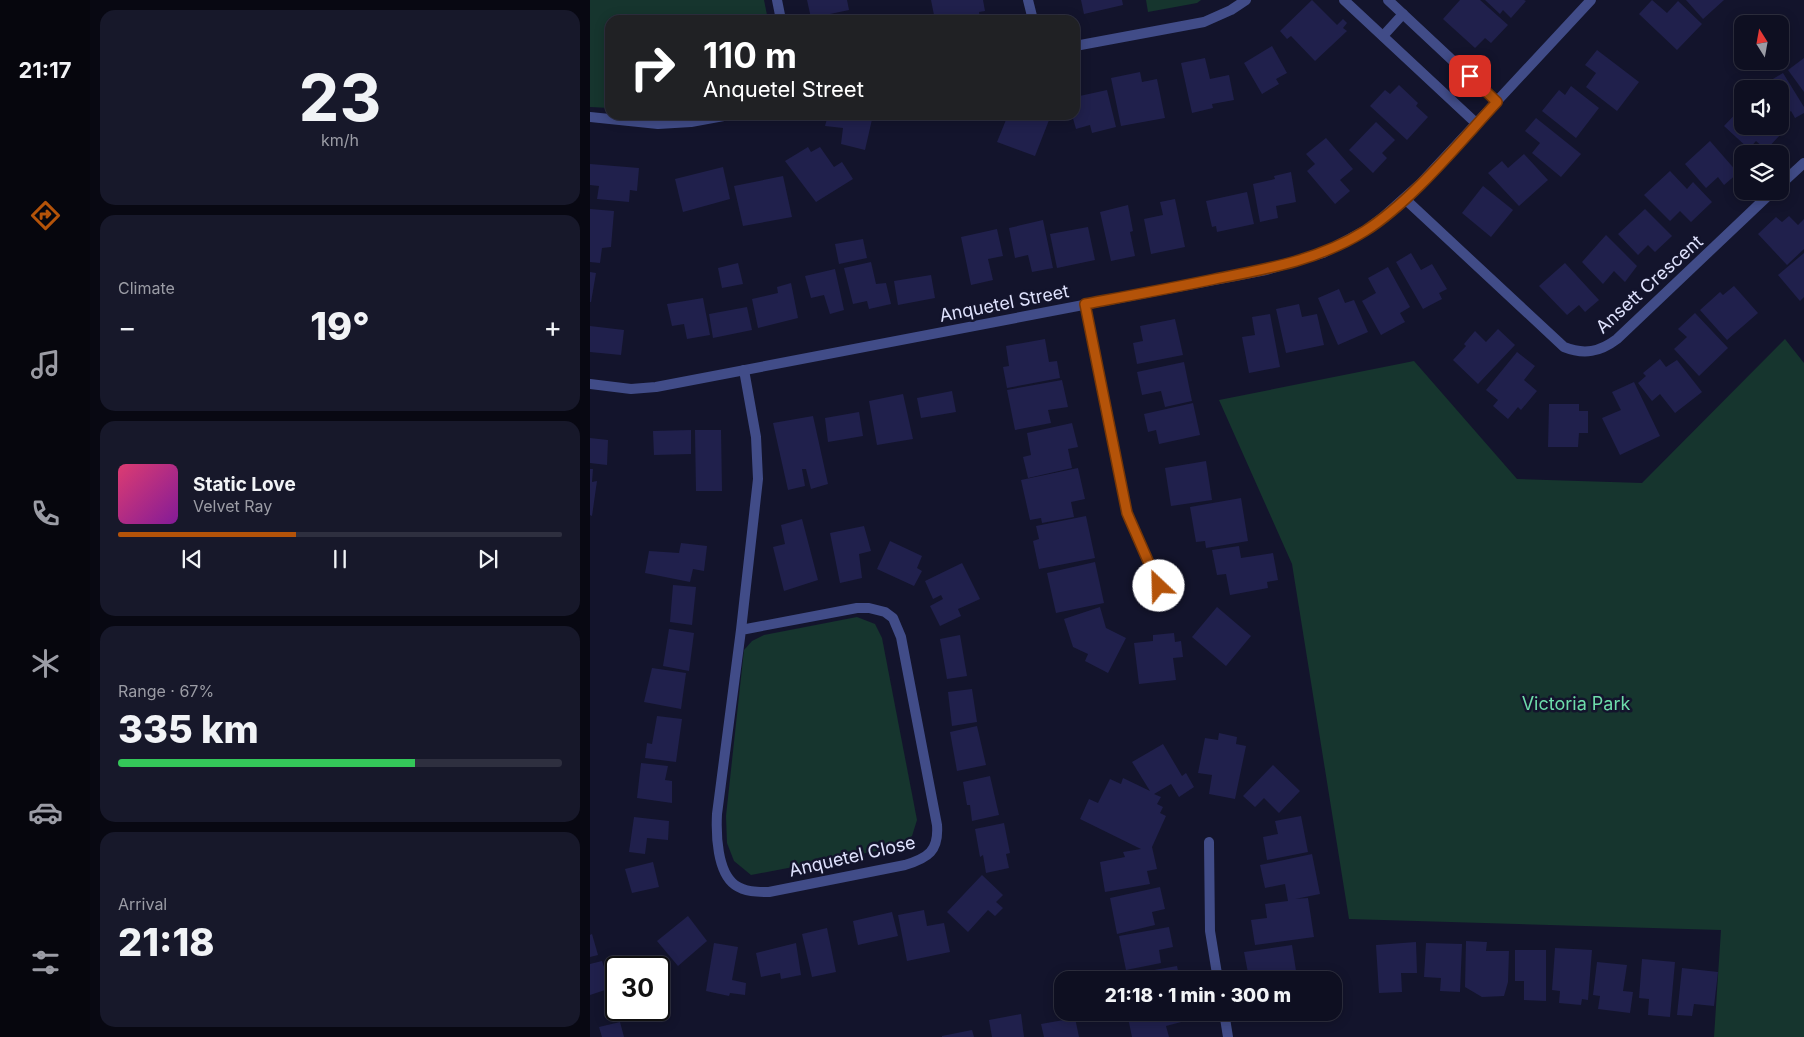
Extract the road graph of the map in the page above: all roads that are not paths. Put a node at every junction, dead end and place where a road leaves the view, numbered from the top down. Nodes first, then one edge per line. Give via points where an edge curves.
1 (777, 0) edge
2 (1028, 0) edge
3 (1246, 0) edge
4 (1344, 0) edge
5 (1388, 0) edge
6 (1591, 0) edge
7 (1402, 14) junction
8 (780, 15) edge
9 (1032, 15) edge
10 (1383, 36) junction
11 (1080, 45) edge
12 (1497, 102) junction
13 (590, 117) edge
14 (605, 119) edge
15 (619, 120) edge
16 (702, 120) edge
17 (1477, 124) junction
18 (1804, 162) edge
19 (1789, 176) edge
20 (1405, 199) junction
21 (1764, 200) edge
22 (1085, 304) junction
23 (744, 370) junction
24 (590, 384) edge
25 (1159, 586) dead end
26 (741, 630) junction
27 (1209, 842) dead end
28 (1217, 971) edge
29 (1225, 1021) edge
30 (1228, 1037) edge

1 - 8 street
2 - 9 street
3 - 11 street via 1204,22
4 - 10 street
5 - 7 street
6 - 12 street, Anquetel Street
7 - 10 street
7 - 12 street
10 - 17 street
12 - 17 street, Anquetel Street
13 - 14 street
15 - 16 street via 658,124
17 - 20 street, Anquetel Street
18 - 19 street
20 - 21 street, Ansett Crescent via 1564,346 1582,352 1600,349 1617,339
20 - 22 street, Anquetel Street via 1366,230 1323,253 1266,270
22 - 23 street, Anquetel Street
22 - 25 street via 1127,513
23 - 24 street, Anquetel Street via 643,389
23 - 26 street, Anquetel Close via 756,437 758,479
26 - 26 street, Anquetel Close via 716,829 722,865 734,884 754,892 769,892 905,865 926,857 936,844 937,825 901,637 893,618 878,609 857,608
27 - 28 street via 1210,930
29 - 30 street

